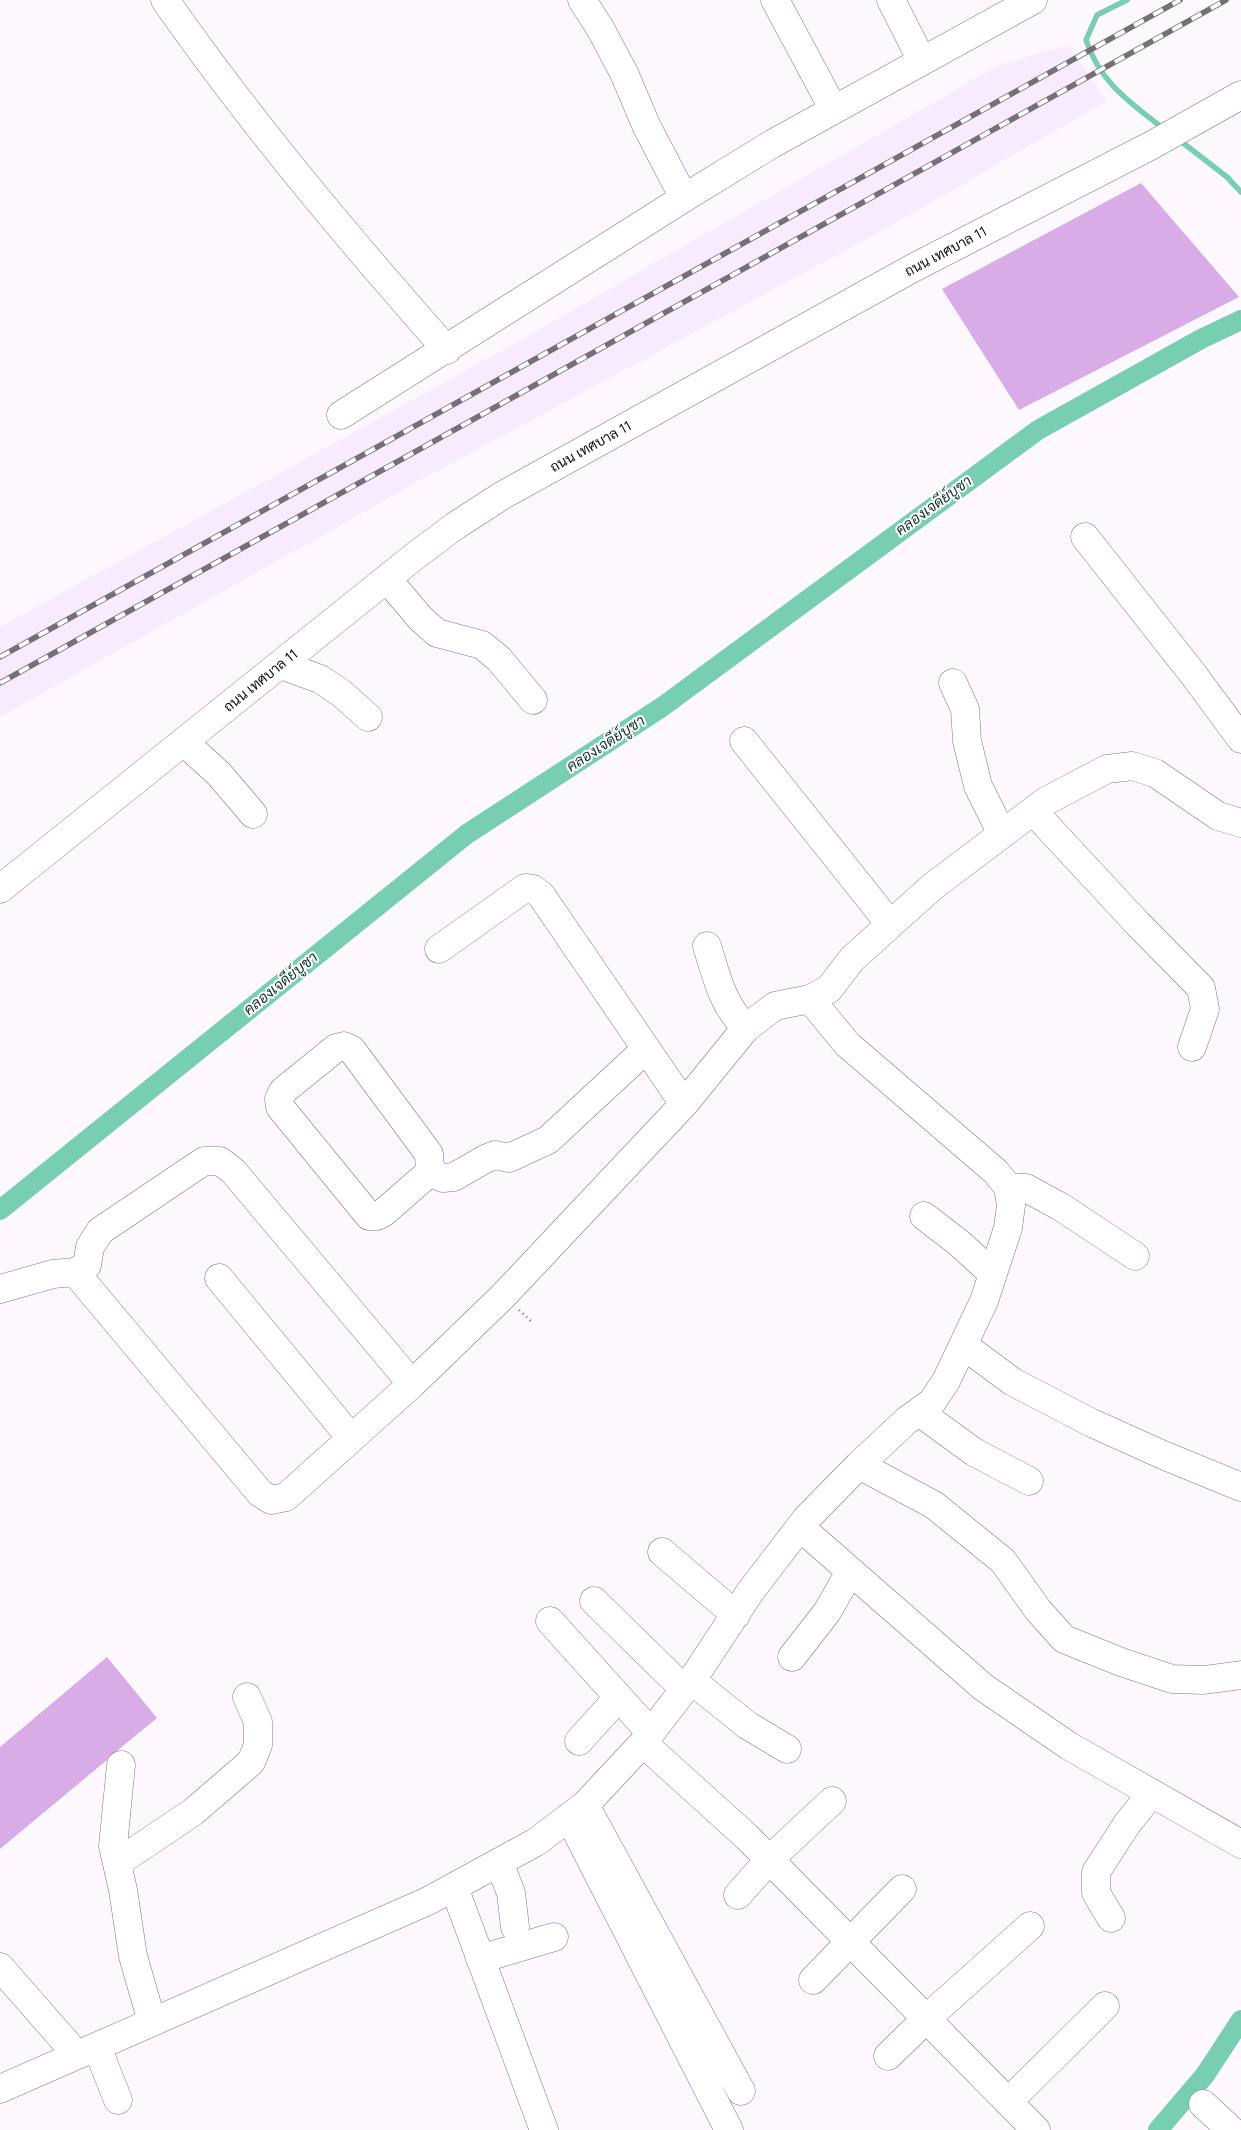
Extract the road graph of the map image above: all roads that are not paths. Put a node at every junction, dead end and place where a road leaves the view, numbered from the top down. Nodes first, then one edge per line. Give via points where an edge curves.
1 (165, 0) edge
2 (582, 0) edge
3 (775, 0) edge
4 (891, 0) edge
5 (1033, 0) edge
6 (922, 61) junction
7 (1241, 95) edge
8 (834, 110) junction
9 (684, 198) junction
10 (447, 350) junction
11 (341, 415) dead end
12 (1085, 537) dead end
13 (388, 579) junction
14 (281, 666) junction
15 (953, 684) dead end
16 (533, 700) dead end
17 (368, 717) dead end
18 (1241, 739) edge
19 (744, 741) dead end
20 (184, 742) junction
21 (1033, 811) junction
22 (253, 814) dead end
23 (1241, 823) edge
24 (1002, 834) junction
25 (0, 889) edge
26 (890, 924) junction
27 (708, 946) dead end
28 (439, 949) dead end
29 (810, 999) junction
30 (746, 1028) junction
31 (1192, 1047) dead end
32 (646, 1049) junction
33 (684, 1104) junction
34 (430, 1172) junction
35 (1008, 1187) junction
36 (924, 1216) dead end
37 (1135, 1256) dead end
38 (75, 1272) junction
39 (993, 1274) junction
40 (219, 1278) dead end
41 (0, 1289) edge
42 (963, 1345) junction
43 (412, 1384) junction
44 (919, 1412) junction
45 (351, 1438) junction
46 (859, 1465) junction
47 (1029, 1481) dead end
48 (1241, 1487) edge
49 (800, 1527) junction
50 (662, 1552) dead end
51 (850, 1572) junction
52 (594, 1601) dead end
53 (736, 1615) junction
54 (550, 1621) dead end
55 (792, 1657) dead end
56 (1241, 1675) edge
57 (687, 1685) junction
58 (247, 1697) dead end
59 (618, 1698) junction
60 (647, 1738) junction
61 (579, 1741) dead end
62 (787, 1749) dead end
63 (121, 1765) dead end
64 (1151, 1794) junction
65 (832, 1801) dead end
66 (577, 1811) junction
67 (1241, 1844) edge
68 (768, 1860) junction
69 (499, 1862) junction
70 (117, 1863) junction
71 (454, 1887) junction
72 (902, 1889) dead end
73 (738, 1895) dead end
74 (1111, 1918) dead end
75 (1030, 1926) dead end
76 (515, 1927) dead end
77 (554, 1937) dead end
78 (851, 1943) junction
79 (480, 1959) junction
80 (0, 1967) edge
81 (813, 1980) dead end
82 (1105, 2006) dead end
83 (926, 2019) junction
84 (152, 2022) junction
85 (87, 2051) junction
86 (888, 2056) dead end
87 (0, 2089) edge
88 (741, 2090) dead end
89 (118, 2100) dead end
90 (1008, 2102) junction
91 (1203, 2104) dead end
92 (544, 2130) edge
93 (729, 2130) edge
94 (1036, 2130) edge
95 (1231, 2130) edge

1 - 10 street via 318,201
2 - 9 street via 624,73 646,125
3 - 8 street
4 - 6 street
5 - 6 street
6 - 8 street
7 - 13 street, ถนน เทศบาล 11 via 914,268 503,494 455,526
8 - 9 street
9 - 10 street
10 - 11 street
12 - 18 street
13 - 14 street, ถนน เทศบาล 11
13 - 16 street via 437,633 482,645 499,659
14 - 17 street via 320,679
14 - 20 street, ถนน เทศบาล 11
15 - 24 street via 965,709 967,741 978,786
19 - 26 street
20 - 22 street via 219,774
20 - 25 street, ถนน เทศบาล 11
21 - 23 street via 1107,769 1132,766 1155,773 1218,816
21 - 24 street
21 - 31 street via 1201,988 1204,1009
24 - 26 street via 932,887
26 - 29 street via 852,959 829,989
27 - 30 street via 720,990 728,1007
28 - 32 street via 525,888 533,889 541,895
29 - 30 street via 775,1006
29 - 35 street via 847,1044 996,1172
30 - 33 street
32 - 33 street
32 - 34 street via 548,1140 510,1158 495,1155 454,1177 443,1178
33 - 43 street via 503,1296
34 - 34 street via 429,1154 352,1050 344,1046 336,1048 283,1091 280,1107 368,1216 383,1213
35 - 37 street via 1026,1188 1061,1207
35 - 39 street via 1012,1205
36 - 39 street
38 - 41 street via 53,1274
38 - 43 street via 87,1266 90,1247 100,1231 204,1161 220,1161 233,1171
38 - 45 street via 260,1493 271,1500 286,1496
39 - 42 street
40 - 45 street
42 - 44 street via 946,1381 932,1402
42 - 48 street via 1013,1382 1092,1423
43 - 45 street
44 - 46 street
44 - 47 street via 974,1452
46 - 49 street
46 - 56 street via 934,1505 1003,1561 1038,1610 1064,1639 1172,1679 1204,1680
49 - 51 street
49 - 53 street
50 - 53 street
51 - 55 street via 826,1612
51 - 64 street via 983,1687 1069,1746
52 - 57 street
53 - 57 street
54 - 59 street
57 - 60 street
57 - 62 street
58 - 70 street via 258,1722 258,1745 251,1762 193,1812
59 - 60 street
59 - 61 street
60 - 66 street
60 - 68 street
63 - 70 street via 113,1846
64 - 67 street
64 - 74 street via 1096,1872 1096,1893
65 - 68 street
66 - 69 street via 536,1842
66 - 88 street
66 - 93 street
68 - 73 street
68 - 78 street
69 - 71 street
69 - 76 street via 511,1893
70 - 84 street via 133,1956
71 - 79 street
71 - 84 street
72 - 78 street
75 - 83 street
77 - 79 street
78 - 81 street
78 - 83 street
79 - 92 street
80 - 85 street
82 - 90 street
83 - 86 street
83 - 90 street
84 - 85 street
85 - 87 street
85 - 89 street
90 - 94 street
91 - 95 street

